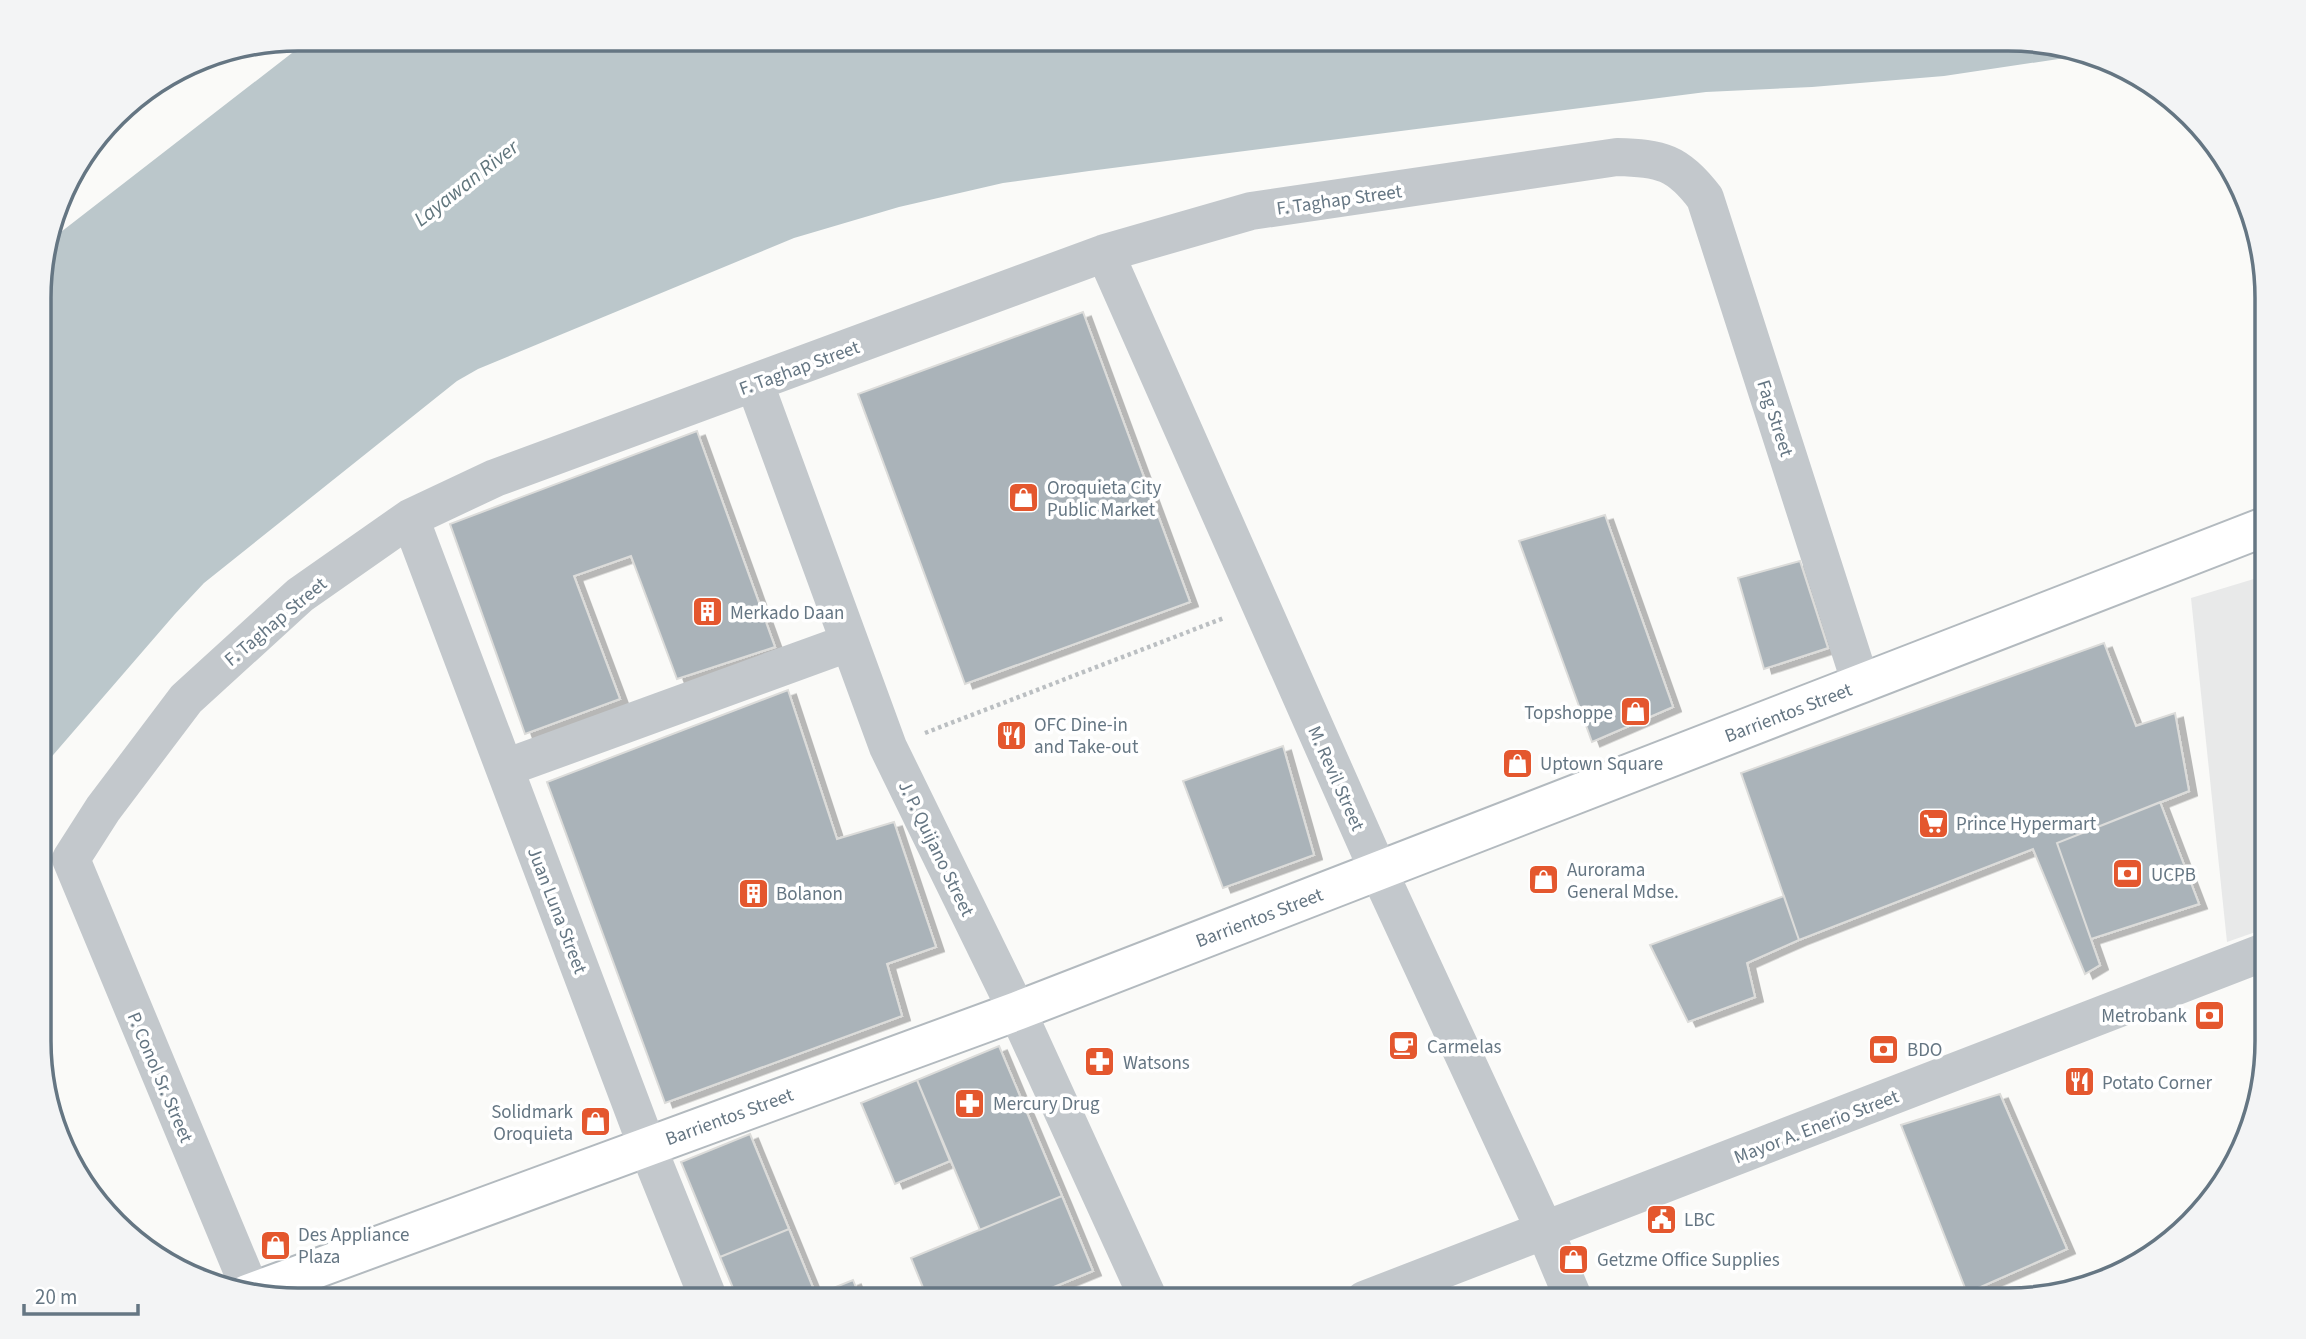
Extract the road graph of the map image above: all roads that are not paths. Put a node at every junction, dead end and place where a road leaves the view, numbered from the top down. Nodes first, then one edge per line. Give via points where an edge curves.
1 (1671, 166) joint
2 (1105, 253) junction
3 (755, 384) junction
4 (410, 518) junction
5 (2255, 532) edge
6 (848, 643) junction
7 (1861, 684) junction
8 (505, 768) junction
9 (71, 859) joint
10 (1378, 870) junction
11 (2255, 956) edge
12 (1017, 1011) junction
13 (647, 1146) junction
14 (1545, 1231) junction
15 (246, 1282) edge
16 (268, 1286) edge
17 (704, 1288) edge
18 (1144, 1288) edge
19 (1395, 1288) edge
20 (1569, 1288) edge

1 - 2 street, F. Taghap Street via 1649,158 1617,157 1251,211
1 - 7 street, Fag Street via 1690,177 1705,198
2 - 3 street, F. Taghap Street
2 - 10 street, M. Revil Street
3 - 4 street, F. Taghap Street via 495,478
3 - 6 street, J. P. Quijano Street
4 - 8 street, Juan Luna Street
4 - 9 street, F. Taghap Street via 300,595 186,699
5 - 7 street, Barrientos Street
6 - 8 street
6 - 12 street, J. P. Quijano Street via 888,747
7 - 10 street, Barrientos Street
8 - 13 street, Juan Luna Street
9 - 15 street, P. Conol Sr. Street
10 - 12 street, Barrientos Street
10 - 14 street, M. Revil Street
11 - 14 street, Mayor A. Enerio Street
12 - 13 street, Barrientos Street
12 - 18 street, J. P. Quijano Street
13 - 16 street, Barrientos Street
13 - 17 street, Juan Luna Street
14 - 19 street, Mayor A. Enerio Street
14 - 20 street, M. Revil Street

